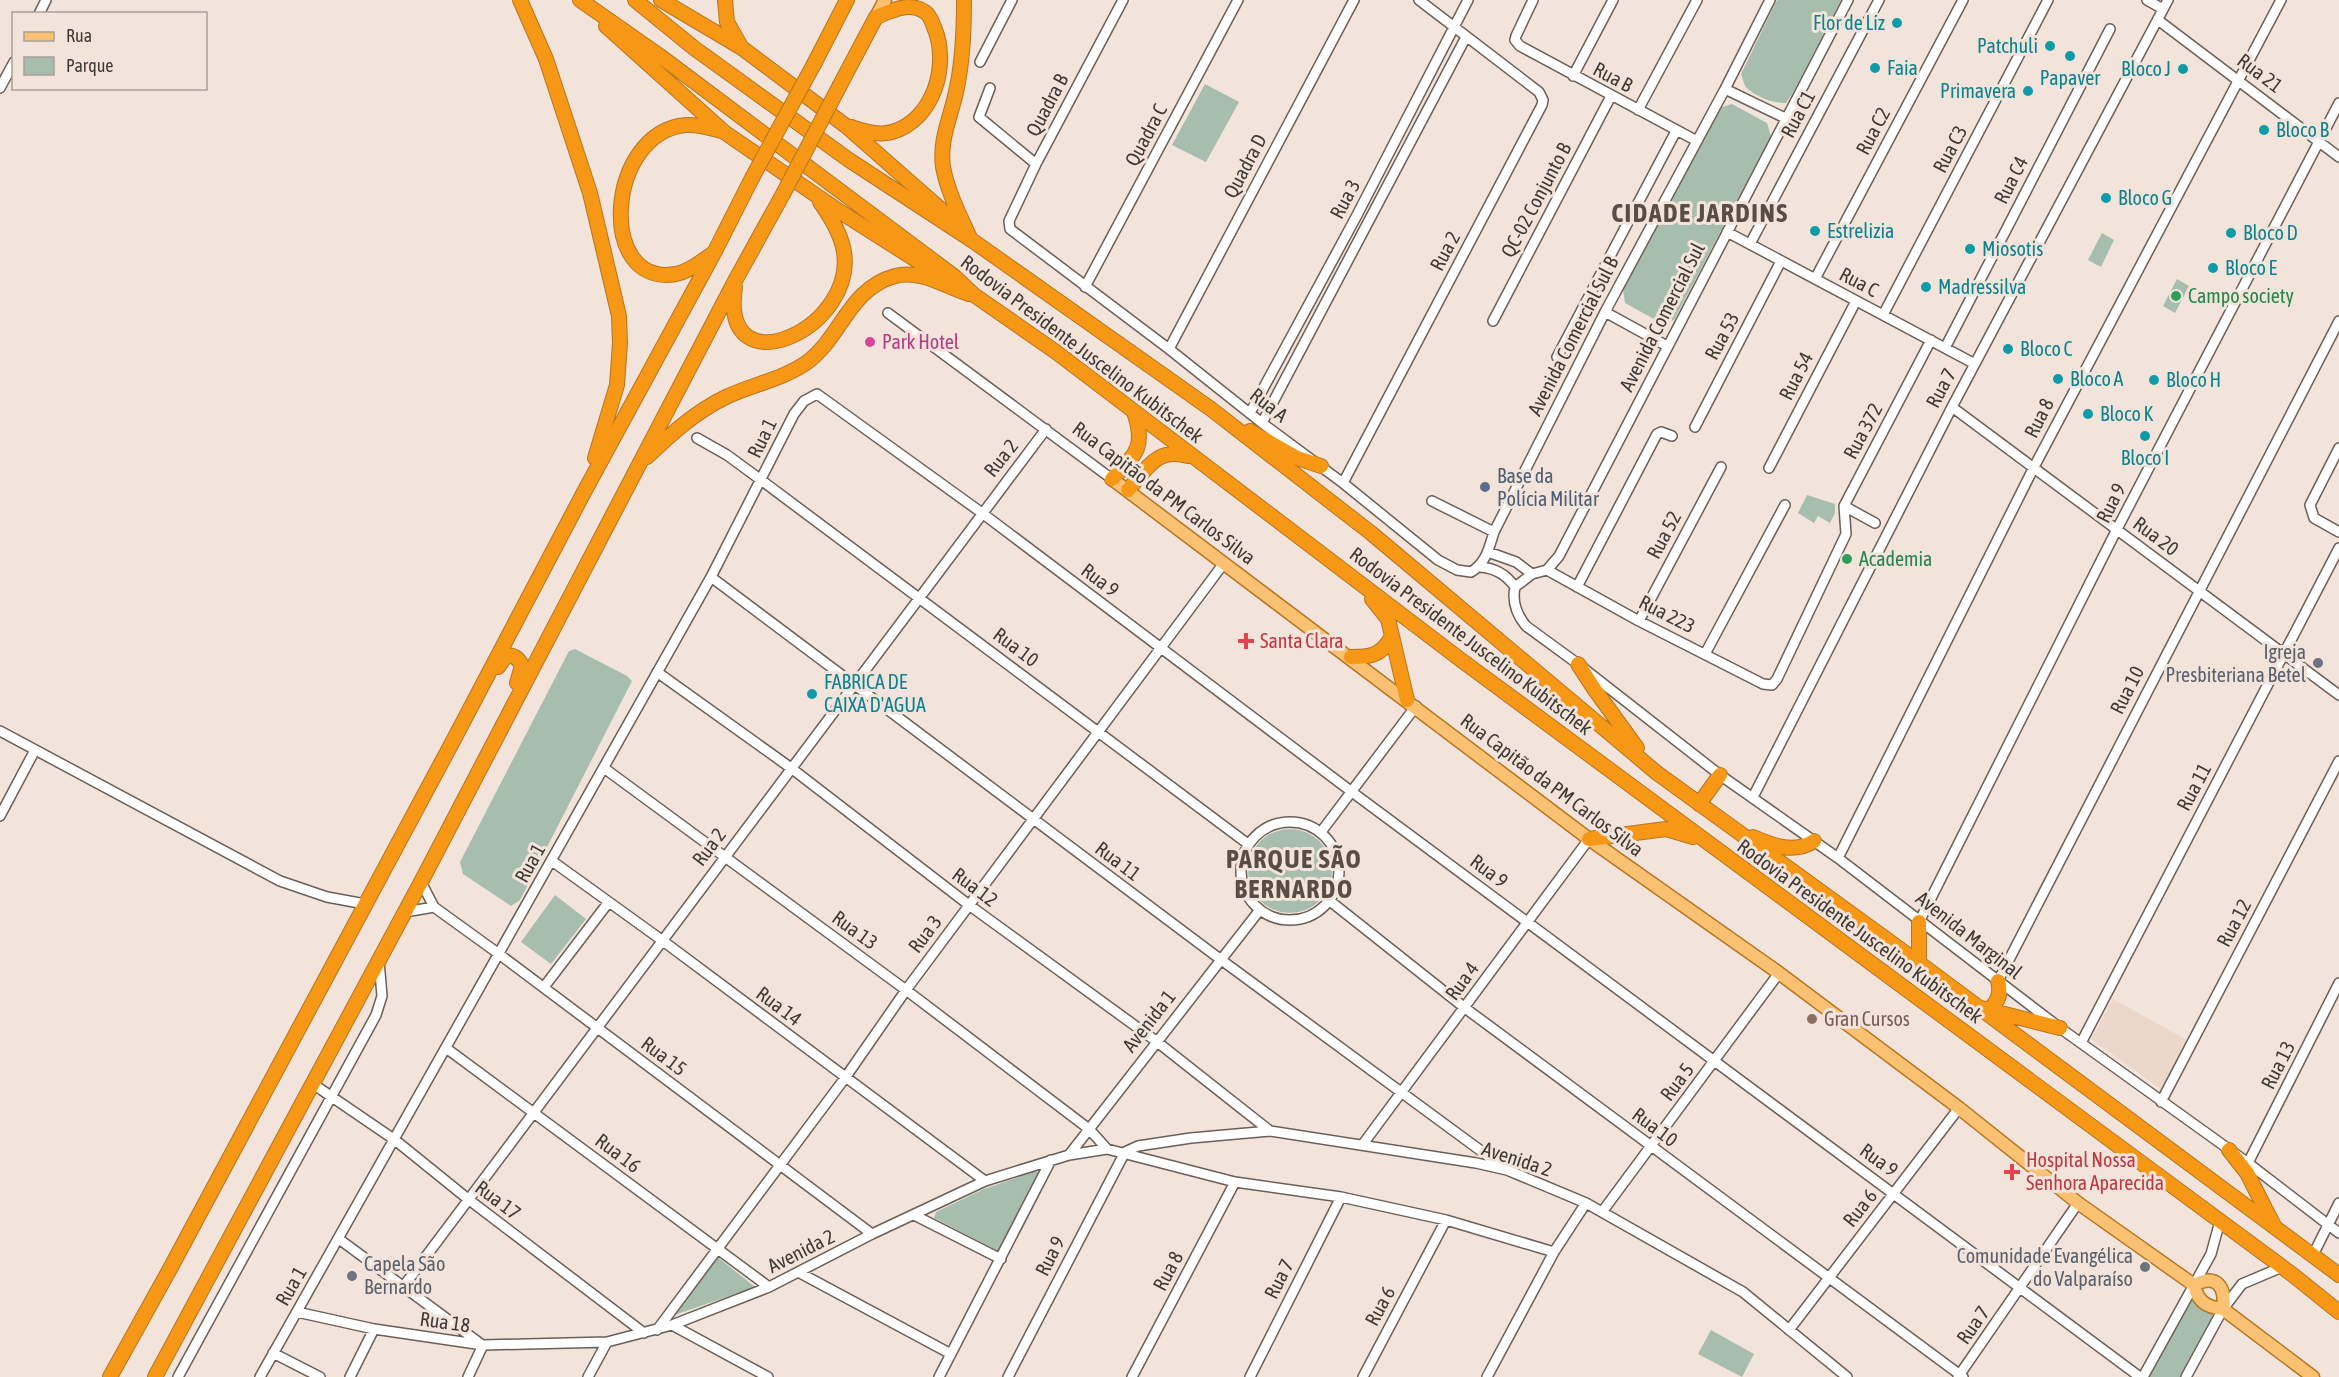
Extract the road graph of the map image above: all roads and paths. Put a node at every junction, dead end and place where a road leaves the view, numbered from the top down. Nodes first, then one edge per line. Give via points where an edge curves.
1 (520, 0) edge
2 (635, 0) edge
3 (661, 0) edge
4 (724, 0) edge
5 (847, 0) edge
6 (885, 0) edge
7 (964, 0) edge
8 (1012, 0) edge
9 (1123, 0) edge
10 (1238, 0) edge
11 (1354, 0) edge
12 (1419, 0) edge
13 (1468, 0) edge
14 (1533, 0) edge
15 (1613, 0) edge
16 (1697, 0) edge
17 (1770, 0) edge
18 (1848, 0) edge
19 (1879, 0) edge
20 (1963, 0) edge
21 (2048, 0) edge
22 (2147, 0) edge
23 (2281, 0) edge
24 (582, 1) edge
25 (2166, 4) edge
26 (876, 17) junction
27 (2158, 20) junction
28 (1454, 27) junction
29 (2110, 29) dead end
30 (1466, 36) junction
31 (742, 48) junction
32 (980, 62) dead end
33 (12, 66) edge
34 (1573, 76) junction
35 (2239, 80) junction
36 (0, 88) edge
37 (990, 88) dead end
38 (1725, 89) junction
39 (1611, 96) junction
40 (2339, 102) edge
41 (1638, 110) junction
42 (1785, 118) junction
43 (846, 126) junction
44 (1676, 131) junction
45 (724, 132) junction
46 (1697, 141) junction
47 (2318, 142) junction
48 (2339, 157) edge
49 (1036, 164) junction
50 (815, 195) junction
51 (1356, 217) junction
52 (1369, 224) junction
53 (1010, 229) joint
54 (1726, 232) junction
55 (972, 240) junction
56 (1750, 244) junction
57 (714, 253) junction
58 (1781, 261) junction
59 (736, 279) junction
60 (1815, 279) junction
61 (1085, 287) junction
62 (973, 295) junction
63 (1856, 301) junction
64 (1605, 312) junction
65 (888, 313) dead end
66 (1883, 315) junction
67 (1493, 321) dead end
68 (2339, 321) edge
69 (1931, 340) junction
70 (1667, 346) junction
71 (1945, 348) junction
72 (1169, 349) junction
73 (1557, 357) dead end
74 (1975, 364) junction
75 (817, 394) joint
76 (1952, 407) junction
77 (1210, 409) junction
78 (1134, 412) junction
79 (1250, 413) junction
80 (1262, 423) junction
81 (1695, 426) dead end
82 (1046, 429) junction
83 (1672, 436) dead end
84 (697, 438) dead end
85 (2339, 448) edge
86 (1192, 457) junction
87 (639, 465) junction
88 (1321, 465) junction
89 (1721, 467) dead end
90 (2034, 467) junction
91 (1769, 468) dead end
92 (1112, 479) junction
93 (761, 480) junction
94 (1343, 483) junction
95 (1128, 490) junction
96 (583, 494) junction
97 (1432, 501) dead end
98 (1785, 505) dead end
99 (1844, 506) junction
100 (982, 513) junction
101 (1875, 523) dead end
102 (2117, 529) junction
103 (1494, 531) junction
104 (2339, 532) edge
105 (2339, 548) edge
106 (1488, 552) junction
107 (1224, 563) junction
108 (1480, 567) junction
109 (1547, 570) junction
110 (1532, 574) junction
111 (711, 577) junction
112 (1358, 580) junction
113 (1515, 587) junction
114 (1577, 587) junction
115 (2199, 590) junction
116 (918, 600) junction
117 (1639, 621) junction
118 (1391, 638) junction
119 (1160, 648) junction
120 (1705, 654) junction
121 (2284, 654) junction
122 (1351, 657) junction
123 (1578, 663) junction
124 (657, 672) junction
125 (854, 683) junction
126 (2339, 695) edge
127 (1411, 703) junction
128 (0, 731) edge
129 (1098, 732) junction
130 (453, 741) junction
131 (35, 750) junction
132 (488, 753) junction
133 (2339, 761) edge
134 (604, 768) junction
135 (791, 768) junction
136 (1657, 774) junction
137 (1720, 775) junction
138 (1352, 792) junction
139 (1753, 797) junction
140 (1700, 804) junction
141 (0, 816) edge
142 (1032, 819) junction
143 (1734, 830) junction
144 (1321, 832) junction
145 (1589, 839) junction
146 (1814, 842) junction
147 (1248, 844) junction
148 (1716, 848) junction
149 (725, 856) junction
150 (1838, 858) junction
151 (552, 861) junction
152 (422, 882) junction
153 (1330, 901) junction
154 (608, 903) junction
155 (365, 904) junction
156 (969, 905) junction
157 (434, 908) junction
158 (1259, 911) junction
159 (405, 912) junction
160 (1919, 921) junction
161 (1527, 922) junction
162 (663, 941) junction
163 (500, 954) junction
164 (1220, 959) junction
165 (379, 961) junction
166 (1918, 963) junction
167 (1779, 973) junction
168 (1998, 981) junction
169 (2339, 983) edge
170 (544, 987) junction
171 (906, 990) junction
172 (1465, 1008) junction
173 (1983, 1008) junction
174 (2060, 1028) junction
175 (598, 1029) junction
176 (1156, 1041) junction
177 (2081, 1043) junction
178 (446, 1048) junction
179 (1715, 1061) junction
180 (845, 1078) junction
181 (313, 1084) junction
182 (1401, 1094) junction
183 (330, 1096) junction
184 (2161, 1102) junction
185 (1959, 1108) junction
186 (534, 1113) junction
187 (1089, 1129) junction
188 (1270, 1131) junction
189 (395, 1140) junction
190 (1363, 1144) junction
191 (1651, 1146) junction
192 (1107, 1149) junction
193 (2229, 1150) junction
194 (1125, 1152) junction
195 (1070, 1155) junction
196 (1051, 1160) junction
197 (2248, 1163) junction
198 (779, 1166) junction
199 (1507, 1170) junction
200 (985, 1181) junction
201 (1235, 1182) junction
202 (1894, 1194) junction
203 (1341, 1197) junction
204 (468, 1200) junction
205 (1586, 1203) junction
206 (2078, 1203) junction
207 (2339, 1203) edge
208 (1602, 1212) junction
209 (914, 1215) junction
210 (1446, 1220) junction
211 (2220, 1221) junction
212 (2327, 1225) junction
213 (2275, 1228) junction
214 (2339, 1233) edge
215 (872, 1234) junction
216 (339, 1239) junction
217 (716, 1249) junction
218 (1554, 1252) junction
219 (2313, 1255) junction
220 (1001, 1260) junction
221 (2282, 1267) junction
222 (800, 1273) junction
223 (2339, 1275) edge
224 (1829, 1278) junction
225 (2194, 1285) junction
226 (403, 1287) junction
227 (769, 1287) junction
228 (2021, 1288) junction
229 (2223, 1309) junction
230 (297, 1312) junction
231 (2339, 1312) edge
232 (672, 1325) junction
233 (374, 1329) junction
234 (657, 1330) junction
235 (1789, 1330) junction
236 (644, 1333) junction
237 (607, 1342) junction
238 (483, 1345) junction
239 (273, 1353) junction
240 (951, 1354) junction
241 (1960, 1376) edge
242 (2309, 1376) edge
243 (110, 1377) edge
244 (155, 1377) edge
245 (178, 1377) edge
246 (260, 1377) edge
247 (320, 1377) edge
248 (350, 1377) edge
249 (468, 1377) edge
250 (588, 1377) edge
251 (768, 1377) edge
252 (939, 1377) edge
253 (1008, 1377) edge
254 (1132, 1377) edge
255 (1250, 1377) edge
256 (1364, 1377) edge
257 (1486, 1377) edge
258 (1847, 1377) edge
259 (2142, 1377) edge
260 (2186, 1377) edge

1 - 96 highway via 546,59 590,193 619,316 617,385
2 - 55 highway, Rodovia Presidente Juscelino Kubitschek via 694,48 840,153
3 - 31 highway
4 - 31 highway via 727,22
5 - 57 highway, bridge
6 - 26 main road
7 - 55 highway via 960,71 945,125 942,155 954,204
8 - 32 street
9 - 49 street, Quadra B
10 - 61 street, Quadra C
11 - 72 street, Quadra D
12 - 28 street
13 - 28 street, Rua 3
14 - 34 street, Rua B via 1515,40
15 - 34 street
16 - 41 street
17 - 38 street, Avenida Comercial Sul B
18 - 42 street, Avenida Comercial Sul
19 - 56 street, Rua C1
20 - 60 street, Rua C2
21 - 66 street, Rua C3
22 - 25 street
23 - 35 street, Rua 8
24 - 45 highway
24 - 62 highway, Rodovia Presidente Juscelino Kubitschek via 746,119 955,277
25 - 27 street, Rua 7
26 - 43 highway via 902,7 925,11 938,36 939,76 923,108 899,129 879,134
26 - 59 highway, bridge
27 - 35 street, Rua 21
27 - 74 street, Rua 7
28 - 30 street
28 - 51 street, Rua 3
29 - 71 street, Rua C4
30 - 52 street, Rua 3
30 - 94 street, Rua 2 via 1539,92 1543,100
31 - 43 highway
33 - 36 street
34 - 39 street, Rua B
35 - 47 street, Rua 21
35 - 90 street, Rua 8
37 - 49 street via 978,117
38 - 42 street
38 - 46 street, Avenida Comercial Sul B
39 - 41 street, Rua B
39 - 67 street, QC-02 Conjunto B
40 - 47 street, Rua 9
41 - 44 street, Rua B
42 - 54 street, Avenida Comercial Sul
43 - 55 highway
44 - 46 street, Rua B
44 - 73 street
45 - 50 highway
45 - 57 highway via 686,125 657,135 632,165 621,199 620,222 626,246 645,267 662,274 676,274
46 - 64 street, Avenida Comercial Sul B
47 - 48 street, Rua 21
47 - 102 street, Rua 9
49 - 53 street, Quadra B via 1014,209
50 - 59 highway via 835,227 843,249 842,279 816,321 776,342 751,339 738,327 733,309
50 - 62 highway
51 - 52 street
51 - 79 street, Rua 3
52 - 80 street, Rua 3
53 - 61 street, Rua A
54 - 56 street, Rua C
54 - 70 street, Avenida Comercial Sul
55 - 77 highway, Rodovia Presidente Juscelino Kubitschek
56 - 58 street, Rua C
57 - 96 highway
58 - 60 street, Rua C
58 - 81 street, Rua 53
59 - 87 highway
60 - 63 street, Rua C
61 - 72 street, Rua A
62 - 78 highway, Rodovia Presidente Juscelino Kubitschek
62 - 87 highway via 920,275 896,276 875,285 849,308 830,338 805,363 703,410
63 - 66 street, Rua C
63 - 91 street, Rua 54
64 - 70 street
64 - 103 street, Avenida Comercial Sul B
65 - 82 street, Rua Capitão da PM Carlos Silva
66 - 69 street, Rua C
68 - 115 street, Rua 10
69 - 71 street, Rua C
69 - 99 street, Rua 372
70 - 109 street, Avenida Comercial Sul via 1559,556
71 - 74 street, Rua C
72 - 79 street, Rua A
74 - 76 street, Rua 7
75 - 93 street, Rua 1 via 799,406
75 - 100 street, Rua 9
76 - 90 street, Rua 20
76 - 139 street, Rua 7
77 - 88 highway via 1297,458
77 - 136 highway, Rodovia Presidente Juscelino Kubitschek via 1371,533
78 - 86 highway, Rodovia Presidente Juscelino Kubitschek
78 - 92 highway via 1141,432 1139,443 1134,455
79 - 80 street, Rua A
80 - 88 street, Rua A
82 - 92 street, Rua Capitão da PM Carlos Silva
82 - 100 street, Rua 2
83 - 114 street via 1657,434
84 - 93 street, Rua 10
85 - 104 street via 2310,505 2314,518
86 - 95 highway via 1174,452 1164,454
86 - 112 highway, Rodovia Presidente Juscelino Kubitschek
87 - 132 highway
88 - 94 street, Rua A
89 - 117 street, Rua 52
90 - 102 street, Rua 20
90 - 150 street, Rua 8
92 - 95 main road, Rua Capitão da PM Carlos Silva
93 - 111 street, Rua 1
93 - 116 street, Rua 10
94 - 108 street, Rua A via 1448,567 1471,572
95 - 107 main road, Rua Capitão da PM Carlos Silva
96 - 130 highway
97 - 103 street
98 - 120 street
99 - 101 street
99 - 120 street, Rua 223 via 1846,534 1772,685
100 - 116 street, Rua 2
100 - 119 street, Rua 9
102 - 115 street, Rua 20
102 - 160 street, Rua 9
103 - 106 street
105 - 121 street, Rua 11
106 - 108 street
106 - 110 street via 1516,562
107 - 119 street, Rua 3
107 - 122 main road, Rua Capitão da PM Carlos Silva
108 - 113 street via 1499,572
109 - 110 street
109 - 114 street, Rua 223
110 - 113 street
111 - 124 street, Rua 1
111 - 125 street, Rua 11
112 - 118 highway via 1384,614
112 - 148 highway, Rodovia Presidente Juscelino Kubitschek
113 - 123 street, Avenida Marginal via 1514,601 1521,620
114 - 117 street, Rua 223
115 - 121 street, Rua 20
115 - 168 street, Rua 10
116 - 125 street, Rua 2
116 - 129 street, Rua 10
117 - 120 street, Rua 223
118 - 122 highway via 1376,655
118 - 127 highway
119 - 129 street, Rua 3
119 - 138 street, Rua 9
121 - 126 street, Rua 20
121 - 177 street, Rua 11
122 - 127 main road, Rua Capitão da PM Carlos Silva
123 - 136 highway
123 - 137 street, Avenida Marginal
124 - 134 street, Rua 1
124 - 135 street, Rua 12
125 - 135 street, Rua 2
125 - 142 street, Rua 11
127 - 138 street
127 - 145 main road, Rua Capitão da PM Carlos Silva
128 - 131 street
129 - 142 street, Rua 3
129 - 147 street, Rua 10
130 - 132 highway via 470,721 503,659 513,656 520,660 521,675 490,734
130 - 155 highway
131 - 141 street
131 - 155 street via 280,881 309,892
132 - 152 highway
133 - 184 street, Rua 12
134 - 149 street, Rua 13
134 - 151 street, Rua 1
135 - 149 street, Rua 2
135 - 156 street, Rua 12
136 - 140 highway, Rodovia Presidente Juscelino Kubitschek
137 - 139 street, Avenida Marginal
137 - 140 highway
138 - 144 street
138 - 161 street, Rua 9
139 - 146 street, Avenida Marginal
140 - 143 highway, Rodovia Presidente Juscelino Kubitschek
142 - 156 street, Rua 3
142 - 164 street, Rua 11
143 - 146 highway via 1792,849
143 - 166 highway, Rodovia Presidente Juscelino Kubitschek
144 - 147 street via 1290,821 1274,824
144 - 153 street via 1338,857 1340,873
145 - 148 highway via 1666,829 1685,833
145 - 161 street, Rua 4
145 - 167 main road, Rua Capitão da PM Carlos Silva
146 - 150 street, Avenida Marginal
147 - 158 street via 1242,858 1242,880
148 - 211 highway, Rodovia Presidente Juscelino Kubitschek
149 - 162 street, Rua 2
149 - 171 street, Rua 13
150 - 160 street, Avenida Marginal
151 - 154 street, Rua 14
151 - 163 street, Rua 1
152 - 157 street
152 - 159 highway
153 - 158 street via 1305,919 1274,919
153 - 172 street, Rua 10
154 - 162 street, Rua 14
154 - 170 street
155 - 243 highway
156 - 171 street, Rua 3
156 - 176 street, Rua 12
157 - 159 street
157 - 163 street, Rua 15
158 - 164 street, Avenida 1
159 - 165 highway
160 - 166 highway
160 - 168 street, Avenida Marginal
161 - 172 street, Rua 4
161 - 179 street, Rua 9
162 - 175 street, Rua 2
162 - 180 street, Rua 14
163 - 170 street, Rua 15
163 - 178 street, Rua 1
164 - 176 street, Avenida 1
164 - 182 street, Rua 11
165 - 181 highway
165 - 183 street via 383,985 380,1006
166 - 173 highway, Rodovia Presidente Juscelino Kubitschek
167 - 179 street, Rua 5
167 - 185 main road, Rua Capitão da PM Carlos Silva
168 - 173 highway via 1999,996 1994,1005
168 - 174 street, Avenida Marginal
169 - 197 street, Rua 13
170 - 175 street, Rua 15
171 - 180 street, Rua 3
171 - 187 street, Rua 13
172 - 182 street, Rua 4
172 - 191 street, Rua 10
173 - 174 highway
173 - 213 highway, Rodovia Presidente Juscelino Kubitschek
174 - 177 street, Avenida Marginal
175 - 186 street, Rua 2
175 - 198 street, Rua 15
176 - 187 street, Avenida 1
176 - 188 street, Rua 12
177 - 184 street, Avenida Marginal
178 - 186 street, Rua 16
178 - 189 street, Rua 1
179 - 191 street, Rua 5
179 - 202 street, Rua 9
180 - 198 street, Rua 3
180 - 200 street, Rua 14
181 - 183 street, Rua 17
181 - 244 highway
182 - 190 street, Rua 4
182 - 199 street, Rua 11
183 - 189 street, Rua 17
183 - 245 street
184 - 193 street, Avenida Marginal
185 - 202 street, Rua 6
185 - 206 main road, Rua Capitão da PM Carlos Silva
186 - 204 street, Rua 2
186 - 217 street, Rua 16
187 - 192 street, Rua 13
187 - 195 street, Avenida 1
188 - 190 street, Avenida 2
188 - 194 street, Avenida 2 via 1138,1146
189 - 204 street, Rua 17
189 - 216 street, Rua 1
190 - 199 street, Avenida 2
191 - 208 street, Rua 5
191 - 224 street, Rua 10
192 - 194 street, Avenida 2
192 - 195 street, Avenida 2
193 - 197 street, Avenida Marginal
193 - 213 highway via 2247,1173
194 - 201 street, Avenida 2
194 - 253 street, Rua 9
195 - 196 street, Avenida 2
196 - 200 street, Avenida 2
196 - 220 street
197 - 212 street, Avenida Marginal
198 - 215 street, Rua 15
198 - 217 street, Rua 3
199 - 205 street, Avenida 2
200 - 209 street, Avenida 2
201 - 203 street, Avenida 2
201 - 254 street, Rua 8
202 - 224 street, Rua 6
202 - 228 street, Rua 9
203 - 210 street, Avenida 2
203 - 255 street, Rua 7
204 - 226 street, Rua 2
204 - 236 street, Rua 17
205 - 208 street, Avenida 2
205 - 218 street
206 - 225 main road, Rua Capitão da PM Carlos Silva
206 - 228 street, Rua 7
207 - 212 street
208 - 235 street, Avenida 2 via 1743,1292
209 - 215 street, Avenida 2
209 - 220 street
210 - 218 street, Avenida 2
210 - 256 street, Rua 6
211 - 221 highway, Rodovia Presidente Juscelino Kubitschek
211 - 225 street via 2211,1254
212 - 214 street, Avenida Marginal
212 - 219 street
213 - 219 highway, Rodovia Presidente Juscelino Kubitschek
215 - 222 street, Avenida 2
216 - 226 street, Rua 18
216 - 230 street, Rua 1
217 - 227 street, Rua 16
217 - 234 street, Rua 3
218 - 257 street
219 - 223 highway, Rodovia Presidente Juscelino Kubitschek
220 - 240 street
221 - 229 street via 2242,1284
221 - 231 highway, Rodovia Presidente Juscelino Kubitschek
222 - 227 street, Avenida 2
222 - 240 street
224 - 235 street, Rua 6
224 - 241 street, Rua 10
225 - 229 main road, Rua Capitão da PM Carlos Silva via 2202,1302
225 - 229 main road via 2217,1282 2225,1295
225 - 259 street
226 - 238 street, Rua 18
227 - 232 street, Avenida 2
228 - 241 street, Rua 7
228 - 259 street, Rua 9
229 - 242 main road, Rua Capitão da PM Carlos Silva
229 - 260 street
230 - 233 street, Rua 18
230 - 239 street, Rua 1
232 - 234 street, Avenida 2
232 - 251 street
233 - 238 street, Rua 18
233 - 248 street
234 - 236 street, Avenida 2
235 - 258 street, Avenida 2
236 - 237 street, Avenida 2
237 - 238 street, Avenida 2
237 - 250 street
238 - 249 street
239 - 246 street
239 - 247 street
240 - 252 street

